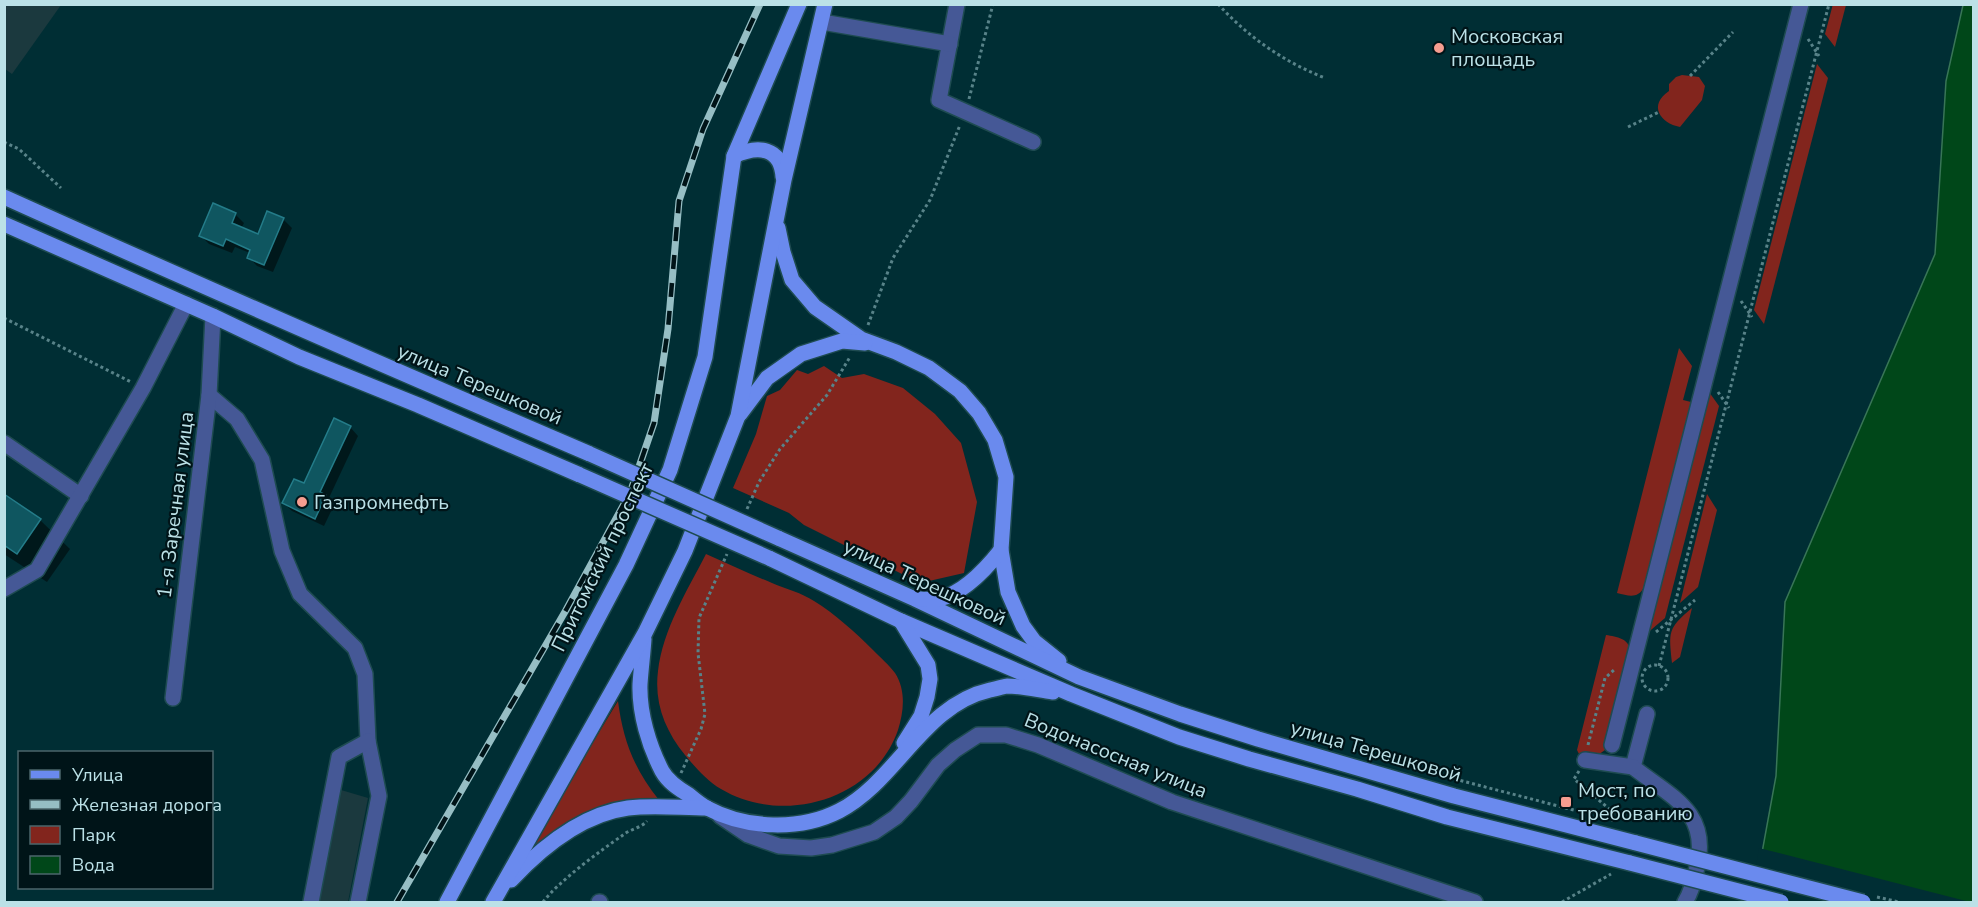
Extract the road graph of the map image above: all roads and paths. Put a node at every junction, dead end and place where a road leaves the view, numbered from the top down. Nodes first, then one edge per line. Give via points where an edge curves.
1 (799, 4) edge
2 (825, 4) edge
3 (957, 4) edge
4 (993, 4) edge
5 (1218, 4) edge
6 (1801, 4) edge
7 (1828, 4) edge
8 (822, 22) junction
9 (1733, 32) dead end
10 (950, 44) junction
11 (1690, 76) dead end
12 (1325, 78) dead end
13 (965, 112) junction
14 (1659, 112) dead end
15 (1628, 127) dead end
16 (4, 142) edge
17 (1033, 142) dead end
18 (734, 156) junction
19 (784, 180) junction
20 (61, 188) dead end
21 (4, 197) edge
22 (777, 216) junction
23 (4, 224) edge
24 (186, 304) junction
25 (213, 316) junction
26 (4, 318) edge
27 (867, 327) dead end
28 (872, 344) junction
29 (142, 388) junction
30 (210, 395) junction
31 (738, 416) junction
32 (4, 443) edge
33 (81, 496) junction
34 (1001, 550) junction
35 (4, 589) edge
36 (915, 599) junction
37 (901, 621) junction
38 (645, 633) junction
39 (1659, 666) junction
40 (1079, 677) junction
41 (1071, 694) junction
42 (173, 698) dead end
43 (1647, 714) dead end
44 (368, 741) junction
45 (1612, 745) dead end
46 (1585, 760) dead end
47 (1633, 767) junction
48 (887, 771) junction
49 (1439, 775) dead end
50 (1574, 779) dead end
51 (657, 807) junction
52 (707, 808) junction
53 (495, 899) edge
54 (311, 903) edge
55 (358, 903) edge
56 (447, 903) edge
57 (543, 903) edge
58 (1474, 903) edge
59 (1685, 903) edge
60 (1781, 903) edge
61 (1863, 903) edge

1 - 18 main road, Притомский проспект
2 - 8 main road
3 - 10 street
4 - 13 path
5 - 12 path via 1269,49
6 - 45 street
7 - 39 path
8 - 10 street
8 - 19 main road
9 - 11 path
10 - 13 street via 939,100
13 - 17 street
13 - 27 path via 930,200 893,258
14 - 15 path
16 - 20 path via 19,149
18 - 19 main road via 745,151 769,152 783,166
18 - 56 main road, Притомский проспект via 705,357 670,470 626,565
19 - 22 main road
21 - 36 main road, улица Терешковой, bridge
22 - 28 main road via 787,267 797,287 822,313
22 - 31 main road
23 - 24 main road
24 - 25 main road
24 - 29 street
25 - 30 street, 1-я Заречная улица
25 - 37 main road, bridge via 299,357 769,558
26 - 29 path
28 - 31 main road via 842,341 801,354 767,378
28 - 34 main road via 929,368 960,391 979,413 995,440 1006,477
29 - 33 street
30 - 42 street, 1-я Заречная улица
30 - 44 street via 237,419 262,460 282,551 300,594 355,648 365,674
31 - 38 main road via 685,551
32 - 33 street
33 - 35 street via 37,570
34 - 36 main road via 983,573 961,588 939,599
34 - 40 main road via 1008,592 1023,626 1034,641
36 - 40 main road, улица Терешковой
37 - 41 main road
37 - 48 main road via 928,666 930,679 921,716
38 - 52 main road via 640,686 651,747 663,773
38 - 53 main road
39 - 39 path via 1651,666 1642,675 1649,690 1662,690 1667,684 1666,671
40 - 61 main road, улица Терешковой, bridge via 1258,739 1454,796
41 - 48 main road via 1006,686 978,693 951,707
41 - 60 main road, bridge via 1179,737 1249,759 1447,817
43 - 47 street
44 - 54 street via 339,757
44 - 55 street via 379,796
46 - 47 street
47 - 59 street via 1689,811 1699,829 1700,854
48 - 52 main road via 839,811 810,821 773,826 735,819
49 - 50 path via 1612,819 1614,813
51 - 52 main road
51 - 53 main road via 629,808 588,820 536,855
51 - 57 path via 645,824 625,833 555,888
52 - 58 street, Водонасосная улица via 748,835 779,846 832,845 874,832 896,817 938,765 962,745 978,735 1006,735 1172,802

